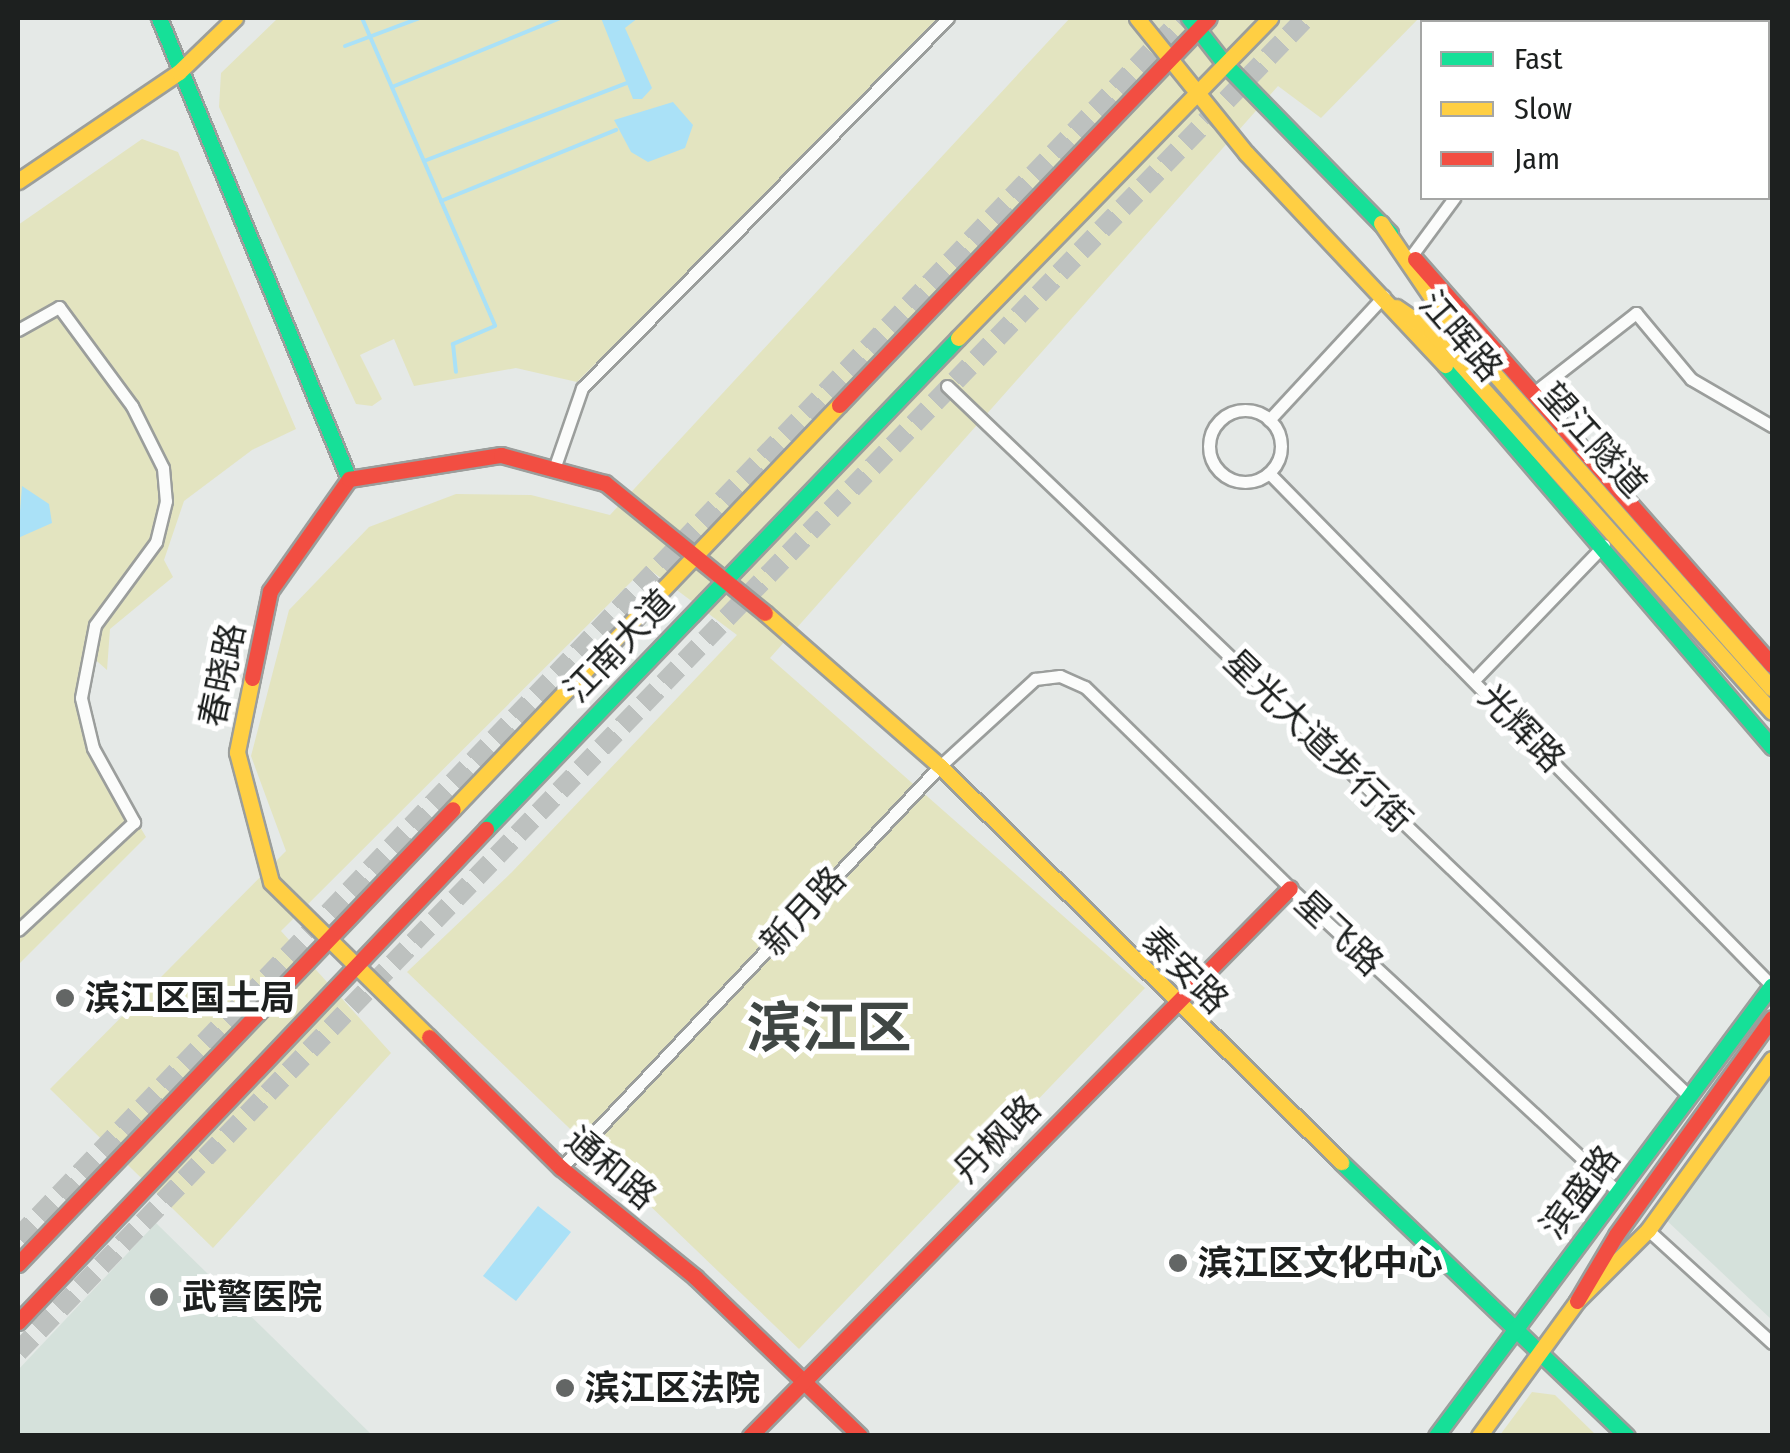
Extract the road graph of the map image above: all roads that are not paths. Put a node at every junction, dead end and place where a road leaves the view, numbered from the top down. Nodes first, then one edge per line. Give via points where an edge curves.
1 (159, 18) edge
2 (235, 18) edge
3 (948, 18) edge
4 (1137, 18) edge
5 (1270, 18) edge
6 (1199, 21) edge
7 (1170, 58) junction
8 (1224, 63) junction
9 (179, 72) junction
10 (1200, 88) junction
11 (18, 181) edge
12 (1453, 200) edge
13 (1381, 223) junction
14 (1412, 256) junction
15 (1390, 302) junction
16 (18, 330) edge
17 (946, 386) dead end
18 (1532, 394) junction
19 (1269, 420) junction
20 (1772, 426) edge
21 (554, 469) junction
22 (1269, 474) junction
23 (349, 479) junction
24 (1604, 545) junction
25 (698, 552) junction
26 (726, 576) junction
27 (1772, 666) edge
28 (1060, 676) joint
29 (1475, 679) junction
30 (1772, 688) edge
31 (1772, 712) edge
32 (1772, 747) edge
33 (940, 766) junction
34 (1290, 888) junction
35 (18, 930) edge
36 (332, 936) junction
37 (357, 964) junction
38 (1772, 985) edge
39 (1174, 1003) junction
40 (1772, 1018) edge
41 (1772, 1059) edge
42 (1690, 1096) junction
43 (560, 1168) junction
44 (1618, 1192) junction
45 (1648, 1230) junction
46 (18, 1264) edge
47 (1577, 1301) junction
48 (18, 1322) edge
49 (1513, 1330) junction
50 (1772, 1343) edge
51 (1540, 1352) junction
52 (801, 1380) junction
53 (750, 1436) edge
54 (860, 1436) edge
55 (1436, 1436) edge
56 (1479, 1436) edge
57 (1626, 1436) edge

1 - 9 main road
2 - 9 main road
3 - 21 street via 582,388
4 - 7 main road, 江晖路
5 - 8 main road, 江南大道
6 - 7 main road, 江南大道
6 - 8 main road, 江晖路
7 - 10 main road, 江晖路
7 - 25 main road, 江南大道
8 - 10 main road, 江南大道
8 - 13 main road, 江晖路
9 - 11 main road
9 - 23 main road
10 - 15 main road, 江晖路 via 1246,153
10 - 26 main road, 江南大道
12 - 14 street
13 - 14 main road, 江晖路
13 - 30 main road, 望江隧道 via 1447,320
14 - 18 main road, 江晖路
15 - 19 street
15 - 24 main road, 江晖路
15 - 31 main road, 望江隧道 via 1431,331
16 - 35 street via 59,307 132,406 163,468 166,501 156,542 95,625 82,698 93,748 134,822
17 - 42 street, 星光大道步行街
18 - 20 street via 1636,313 1692,378
18 - 27 main road, 江晖路
19 - 22 street via 1282,440
19 - 22 street via 1239,410 1219,420 1209,441 1223,474 1246,482
21 - 23 main road via 502,455
21 - 25 main road via 605,483
22 - 29 street, 光辉路
23 - 36 main road, 春晓路 via 270,591 237,752 271,882
24 - 29 street
24 - 32 main road, 江晖路
25 - 26 main road, 泰安路
25 - 36 main road, 江南大道
26 - 33 main road, 泰安路
26 - 37 main road, 江南大道
28 - 33 street, 新月路 via 1035,680
28 - 34 street, 星飞路 via 1085,687
29 - 38 street, 光辉路
33 - 39 main road, 泰安路
33 - 43 street, 新月路
34 - 39 main road, 丹枫路
34 - 44 street, 星飞路
36 - 37 main road, 通和路
36 - 46 main road, 江南大道
37 - 43 main road, 通和路
37 - 48 main road, 江南大道
38 - 42 main road, 滨盛路
39 - 49 main road, 泰安路
39 - 52 main road, 丹枫路
40 - 47 main road via 1616,1235
41 - 45 main road, 滨盛路
42 - 44 main road, 滨盛路
43 - 52 main road, 通和路 via 695,1277
44 - 49 main road, 滨盛路
45 - 47 main road, 滨盛路
45 - 50 street
47 - 51 main road, 滨盛路
49 - 51 main road, 泰安路
49 - 55 main road, 滨盛路
51 - 56 main road, 滨盛路
51 - 57 main road, 泰安路
52 - 53 main road, 丹枫路
52 - 54 main road, 通和路

